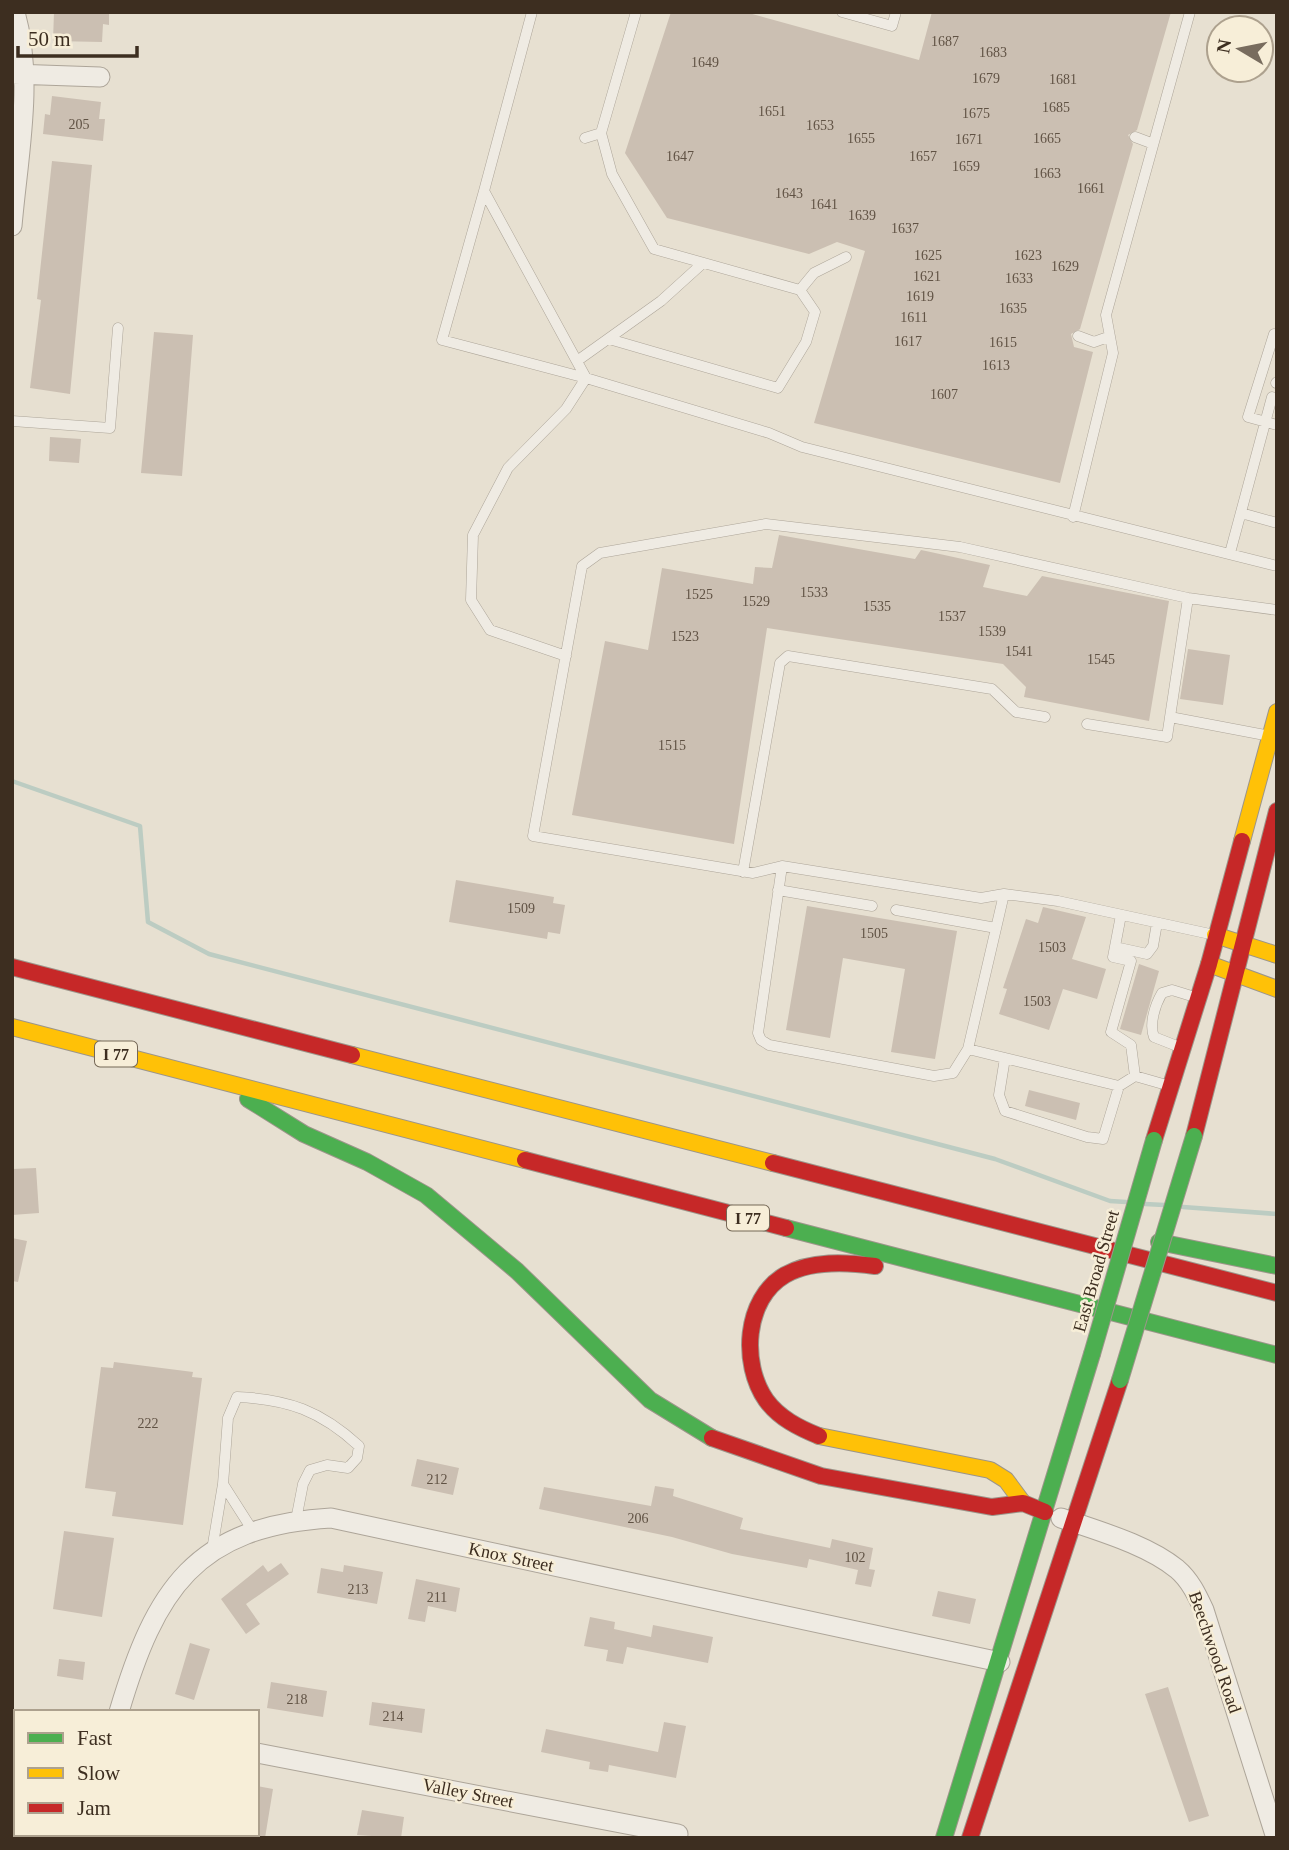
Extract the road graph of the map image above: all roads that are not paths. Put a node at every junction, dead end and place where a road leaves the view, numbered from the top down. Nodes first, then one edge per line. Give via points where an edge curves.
1 (15, 12) edge
2 (532, 12) edge
3 (636, 12) edge
4 (842, 12) edge
5 (896, 12) edge
6 (1190, 12) edge
7 (18, 75) edge
8 (100, 77) dead end
9 (601, 133) junction
10 (1135, 137) dead end
11 (585, 138) dead end
12 (1151, 143) junction
13 (484, 191) junction
14 (12, 226) edge
15 (846, 257) dead end
16 (703, 263) junction
17 (800, 290) junction
18 (118, 328) dead end
19 (1277, 335) edge
20 (1078, 336) dead end
21 (1108, 337) junction
22 (609, 339) junction
23 (577, 361) junction
24 (586, 378) junction
25 (1272, 397) dead end
26 (12, 421) edge
27 (1265, 421) junction
28 (1277, 425) edge
29 (1241, 513) junction
30 (1073, 517) junction
31 (1277, 523) edge
32 (1230, 553) junction
33 (1277, 566) edge
34 (1188, 598) junction
35 (1277, 610) edge
36 (566, 656) junction
37 (1277, 712) edge
38 (1045, 718) dead end
39 (1170, 718) junction
40 (1087, 724) dead end
41 (1270, 736) junction
42 (1277, 811) edge
43 (782, 866) junction
44 (743, 872) junction
45 (778, 890) junction
46 (1004, 894) junction
47 (872, 906) dead end
48 (896, 910) dead end
49 (1121, 915) junction
50 (1157, 923) junction
51 (996, 928) junction
52 (1215, 935) junction
53 (1243, 942) junction
54 (1115, 947) junction
55 (1277, 955) edge
56 (1209, 964) junction
57 (12, 967) edge
58 (1235, 973) junction
59 (1277, 989) edge
60 (1198, 998) junction
61 (12, 1027) edge
62 (1182, 1048) junction
63 (968, 1049) junction
64 (1005, 1058) junction
65 (1135, 1076) junction
66 (219, 1081) junction
67 (1119, 1086) junction
68 (1171, 1086) junction
69 (793, 1169) junction
70 (1277, 1266) edge
71 (1277, 1293) edge
72 (1207, 1337) junction
73 (1277, 1355) edge
74 (223, 1484) junction
75 (1023, 1503) junction
76 (1045, 1512) junction
77 (296, 1520) junction
78 (1074, 1523) junction
79 (253, 1531) junction
80 (212, 1552) junction
81 (1000, 1662) junction
82 (120, 1710) edge
83 (259, 1753) edge
84 (678, 1836) edge
85 (944, 1838) edge
86 (970, 1838) edge
87 (1276, 1838) edge

1 - 7 street via 22,37
2 - 13 lane
3 - 9 lane
4 - 5 lane via 892,26
6 - 12 lane
7 - 8 street
7 - 14 street
9 - 11 lane
9 - 16 lane via 612,174 654,249
10 - 12 lane
12 - 21 lane via 1106,315
13 - 23 lane
13 - 24 lane via 442,340
15 - 17 lane via 814,273
16 - 17 lane
16 - 22 lane
17 - 22 lane via 815,312 806,342 778,388
18 - 26 lane via 110,428
19 - 27 lane via 1273,334 1248,417
20 - 21 lane via 1094,342
21 - 30 lane via 1113,353
22 - 23 lane
23 - 24 lane
24 - 30 lane via 802,447
24 - 36 lane via 566,409 508,468 473,535 471,600 490,630
25 - 27 lane
27 - 28 lane
27 - 29 lane
29 - 31 lane
29 - 32 lane
30 - 32 lane
32 - 33 lane
34 - 35 lane
34 - 36 lane via 960,547 766,524 600,553 582,566
34 - 39 lane
36 - 44 lane via 533,836
37 - 41 main road, East Broad Street
38 - 44 lane via 1016,712 992,689 789,656 780,663
39 - 40 lane via 1167,737
39 - 41 lane
41 - 52 main road, East Broad Street
42 - 53 main road
43 - 44 lane
43 - 45 lane
43 - 46 lane via 981,898
45 - 47 lane
45 - 63 lane via 758,1033 761,1040 934,1076 953,1073
46 - 49 lane
46 - 51 lane
48 - 51 lane
49 - 50 lane
49 - 54 lane
50 - 52 lane
50 - 54 lane via 1147,954
51 - 63 lane
52 - 53 main road
52 - 56 main road, East Broad Street
53 - 55 main road
53 - 58 main road
54 - 65 lane via 1113,957 1131,961 1111,1032 1131,1045
56 - 58 main road
56 - 60 main road, East Broad Street
57 - 69 main road
58 - 59 main road
58 - 78 main road, bridge via 1194,1136
60 - 62 main road, East Broad Street
60 - 62 lane via 1172,990 1159,998 1152,1024 1154,1037
61 - 66 main road, I 77
62 - 68 main road, East Broad Street
63 - 64 lane
64 - 67 lane
64 - 67 lane via 999,1095 1005,1111 1087,1137 1103,1139
65 - 67 lane
65 - 68 lane
66 - 72 main road, I 77
66 - 75 main road via 304,1133 426,1195 517,1270 650,1400 703,1434 821,1476 992,1507
68 - 76 main road, East Broad Street, bridge
69 - 70 main road
69 - 71 main road
72 - 73 main road, I 77
72 - 75 main road via 845,1260 811,1266 779,1279 757,1307 748,1342 753,1377 771,1408 800,1429 999,1474
74 - 77 lane via 228,1418 237,1397 271,1398 331,1421 359,1446 357,1458 348,1468 327,1465 310,1470
74 - 79 lane
74 - 80 lane
75 - 76 main road
76 - 78 street, Beechwood Road
76 - 81 main road, East Broad Street
77 - 79 street, Knox Street
77 - 81 street, Knox Street via 331,1518
78 - 86 main road
78 - 87 street, Beechwood Road via 1132,1545 1176,1569 1193,1587
79 - 80 street, Knox Street
80 - 82 street, Knox Street via 175,1584 151,1620
81 - 85 main road, East Broad Street
83 - 84 street, Valley Street

